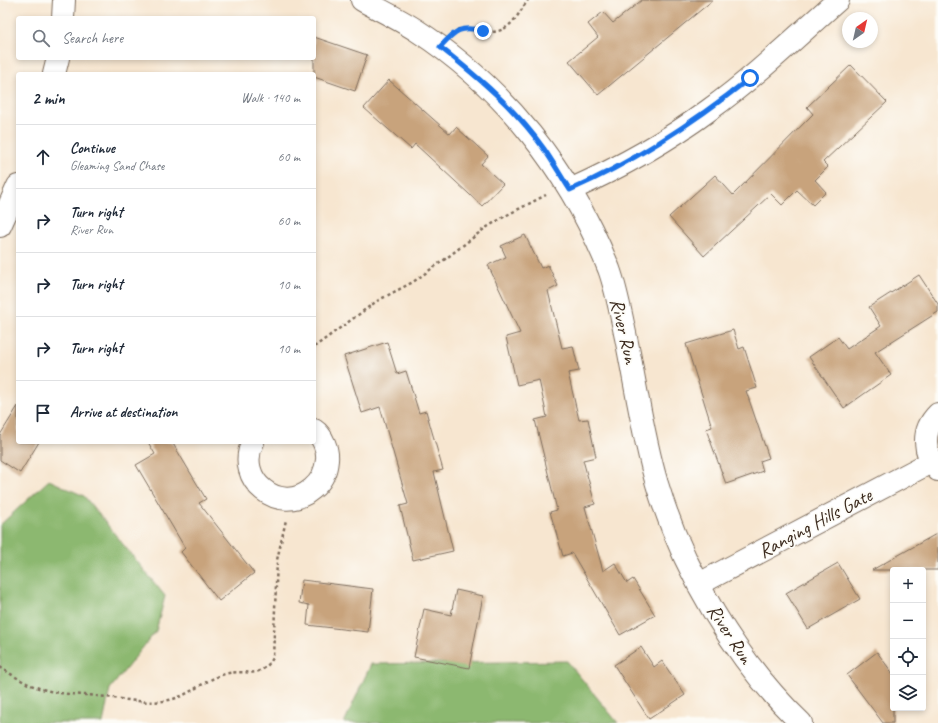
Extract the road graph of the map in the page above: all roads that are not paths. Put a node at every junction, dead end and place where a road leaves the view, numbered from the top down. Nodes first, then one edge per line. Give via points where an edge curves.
1 (64, 0) edge
2 (362, 0) edge
3 (838, 0) edge
4 (63, 16) edge
5 (58, 60) edge
6 (54, 72) edge
7 (568, 187) junction
8 (16, 193) edge
9 (8, 221) edge
10 (938, 414) edge
11 (316, 433) edge
12 (251, 444) edge
13 (934, 466) edge
14 (699, 584) junction
15 (801, 723) edge

1 - 4 street
2 - 7 street, River Run via 415,29 482,81 516,114 544,148
3 - 7 street via 750,78 666,140 625,164
5 - 6 street
7 - 14 street, River Run via 609,270 657,484 676,535
8 - 9 street
10 - 13 street, Ranging Hills Gate via 932,420 926,435 926,448
11 - 12 street via 323,442 327,468 320,482 305,495 291,499 280,499 268,494 254,480 248,465
13 - 14 street, Ranging Hills Gate
14 - 15 street, River Run via 747,663 782,705

